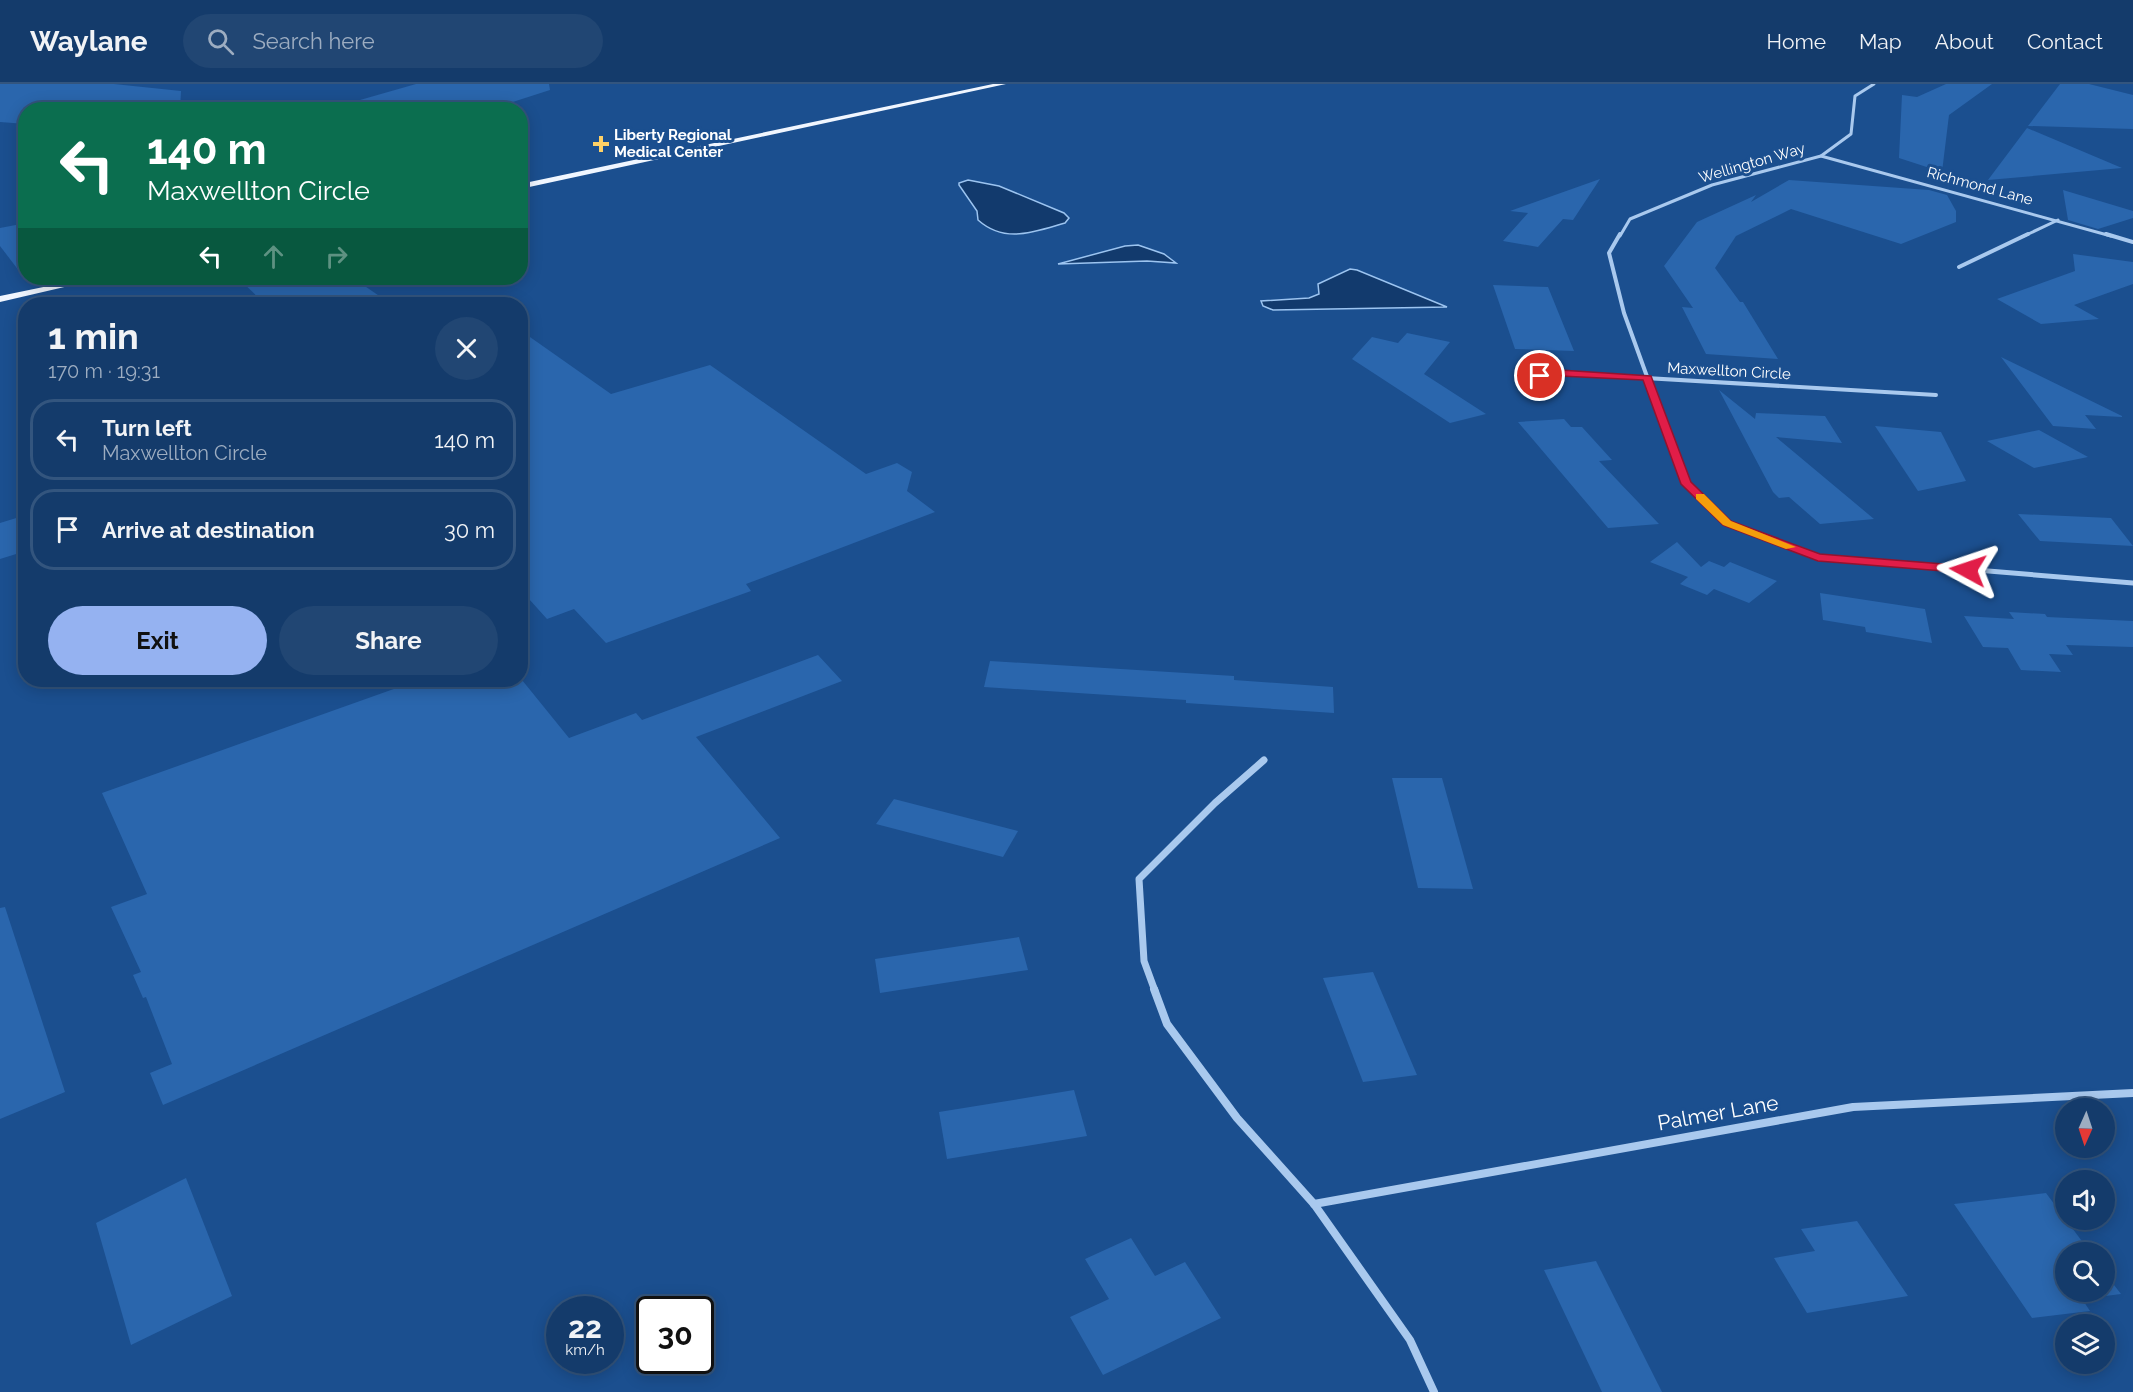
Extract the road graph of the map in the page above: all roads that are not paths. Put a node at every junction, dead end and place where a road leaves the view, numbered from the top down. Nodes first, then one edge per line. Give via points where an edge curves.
1 (1003, 84) edge
2 (1874, 84) edge
3 (1821, 156) junction
4 (528, 185) edge
5 (2059, 220) junction
6 (2133, 242) edge
7 (1959, 267) dead end
8 (64, 285) edge
9 (0, 298) edge
10 (1647, 378) junction
11 (1520, 379) dead end
12 (1936, 395) dead end
13 (2133, 583) edge
14 (1264, 760) dead end
15 (2133, 1093) edge
16 (1314, 1204) junction
17 (1434, 1392) edge

1 - 4 main road
2 - 3 street, Wellington Way via 1855,96 1851,134
3 - 5 street, Richmond Lane
3 - 10 street, Wellington Way via 1712,185 1630,219 1608,253
5 - 6 street, Richmond Lane
5 - 7 street
8 - 9 main road
10 - 11 street, Maxwellton Circle via 1560,373
10 - 12 street, Maxwellton Circle
10 - 13 street, Wellington Way via 1686,484 1727,523 1818,557
14 - 16 street via 1139,879 1144,961 1167,1024 1237,1118
15 - 16 street, Palmer Lane via 1853,1107
16 - 17 street via 1410,1340

